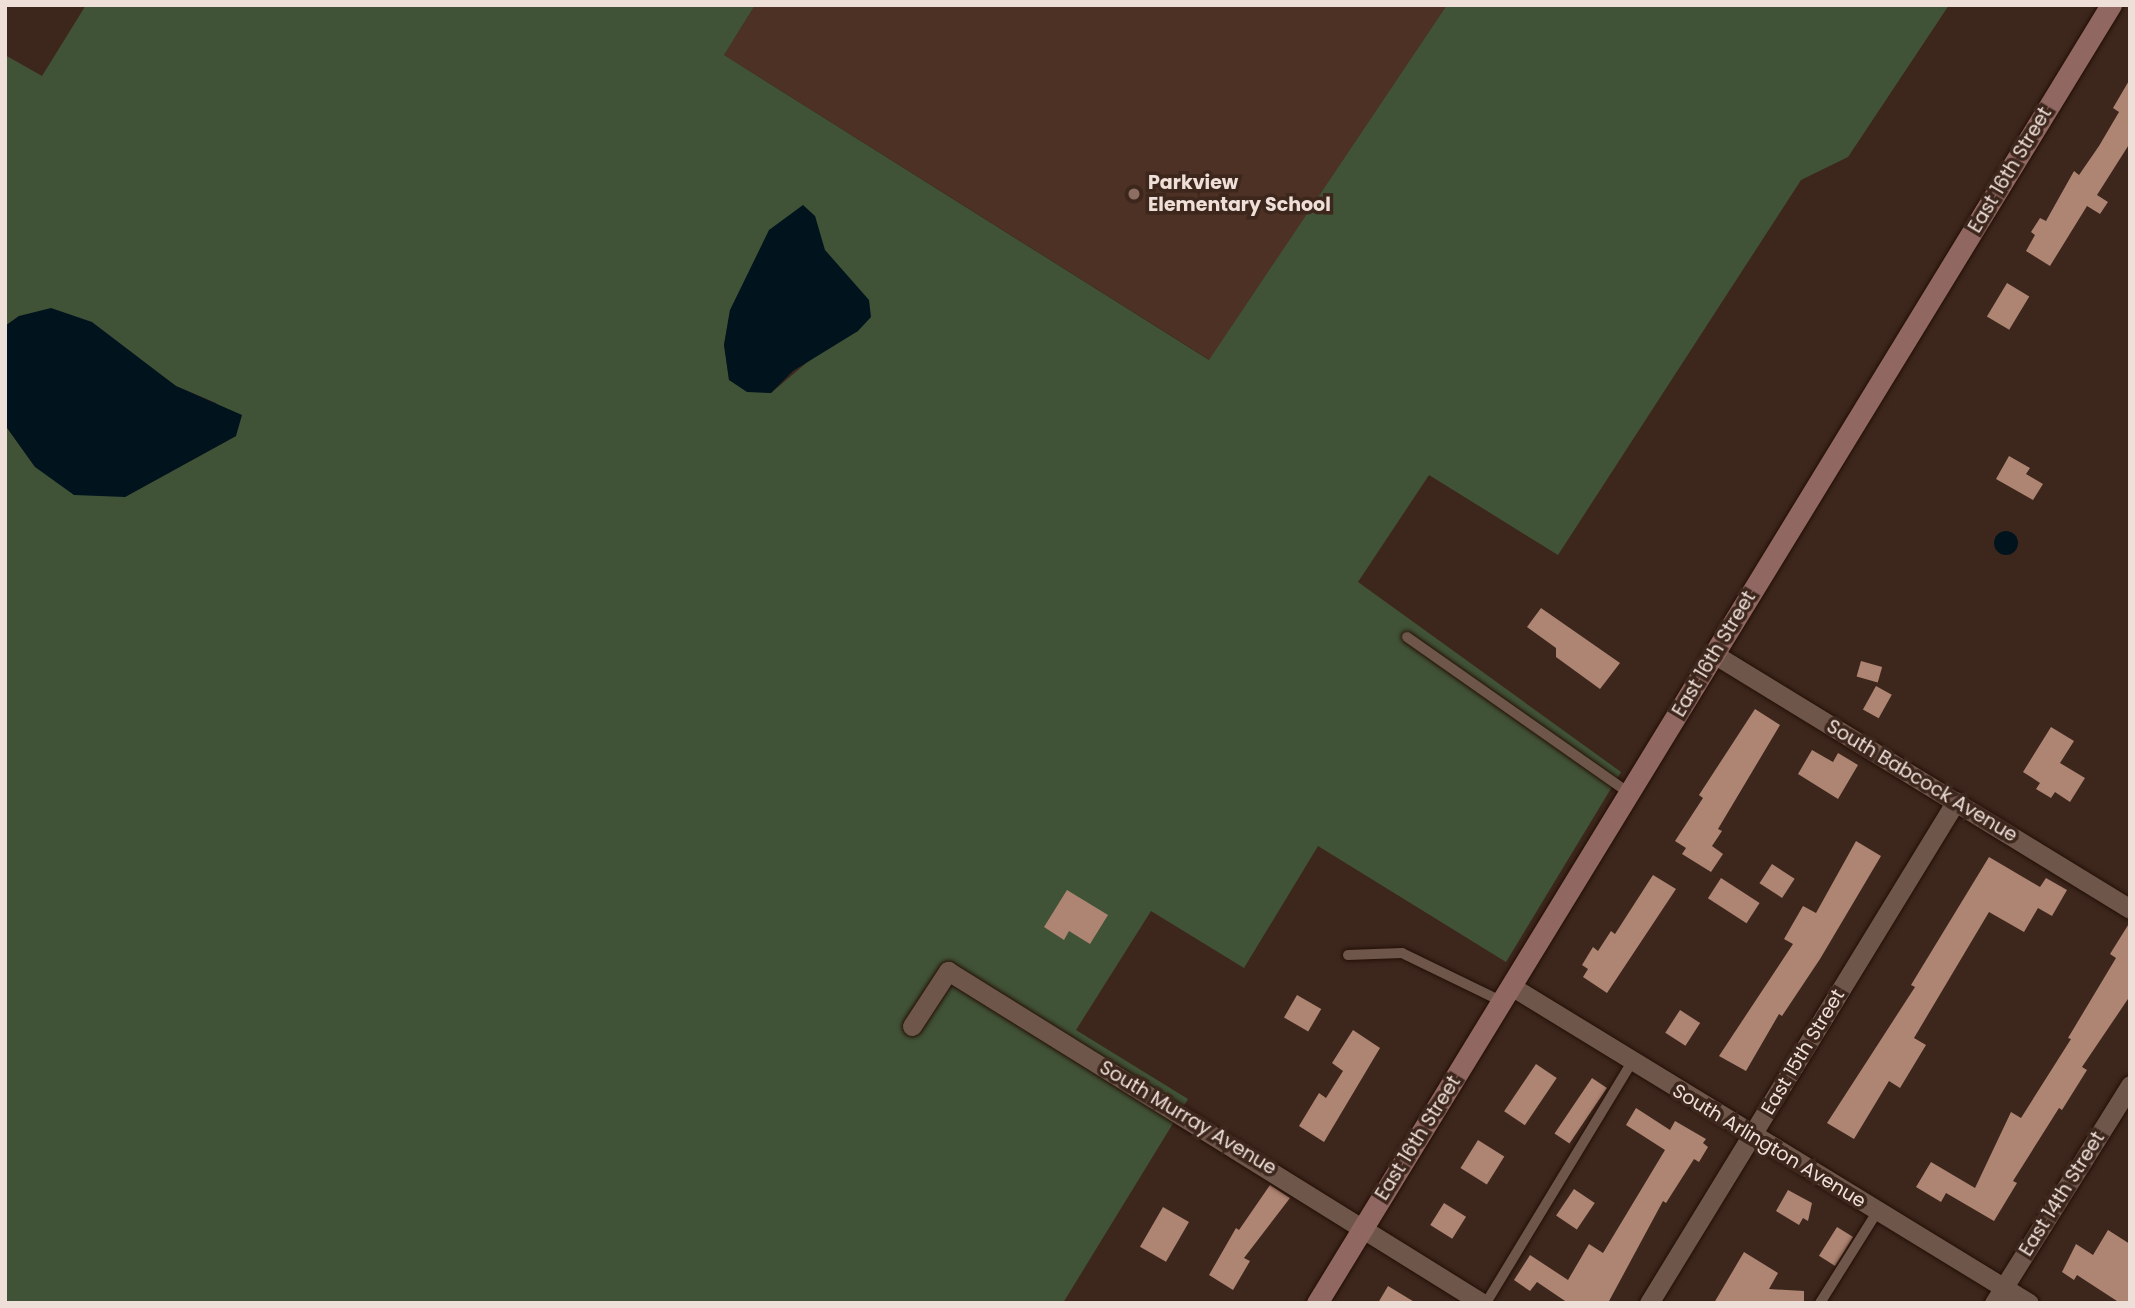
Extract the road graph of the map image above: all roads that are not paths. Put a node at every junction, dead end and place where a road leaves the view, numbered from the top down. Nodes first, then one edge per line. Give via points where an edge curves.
1 (2111, 5) edge
2 (1407, 637) dead end
3 (1714, 654) junction
4 (1629, 793) junction
5 (1956, 801) junction
6 (2130, 909) edge
7 (1348, 955) dead end
8 (1506, 993) junction
9 (912, 1026) dead end
10 (1632, 1062) junction
11 (2130, 1085) edge
12 (1753, 1136) junction
13 (1877, 1212) junction
14 (1364, 1225) junction
15 (1999, 1295) edge
16 (1317, 1303) edge
17 (1484, 1303) edge
18 (1649, 1303) edge
19 (1820, 1303) edge
20 (2029, 1303) edge

1 - 3 street, East 16th Street
2 - 4 lane
3 - 4 street, East 16th Street
3 - 5 street, South Babcock Avenue
4 - 8 street, East 16th Street
5 - 6 street, South Babcock Avenue
5 - 12 street, East 15th Street
7 - 8 lane via 1402,953
8 - 10 street, South Arlington Avenue
8 - 14 street, East 16th Street
9 - 14 street, South Murray Avenue via 947,971
10 - 12 street, South Arlington Avenue
10 - 17 lane
11 - 15 street, East 14th Street
12 - 13 street, South Arlington Avenue
12 - 18 street, East 15th Street
13 - 15 street, South Arlington Avenue
13 - 19 lane
14 - 16 street, East 16th Street
14 - 17 street, South Murray Avenue
15 - 20 street, South Arlington Avenue

